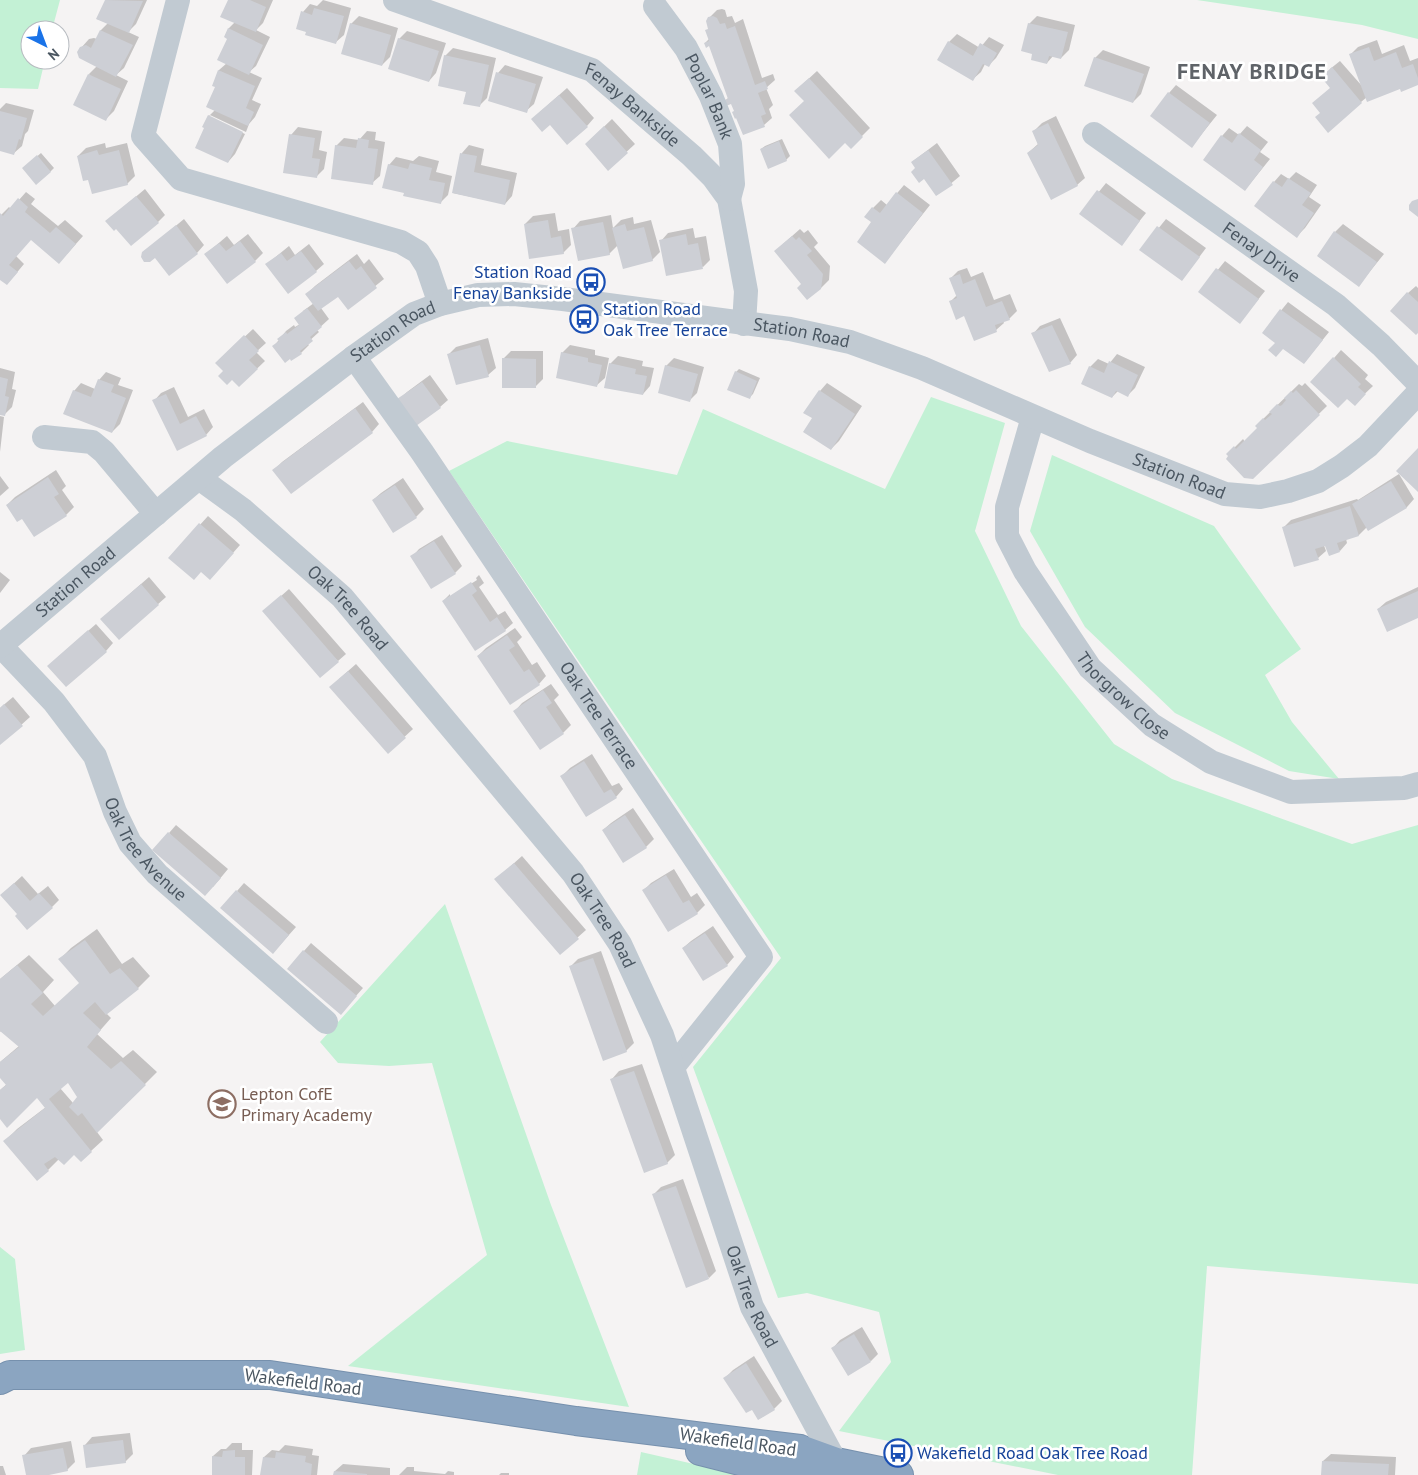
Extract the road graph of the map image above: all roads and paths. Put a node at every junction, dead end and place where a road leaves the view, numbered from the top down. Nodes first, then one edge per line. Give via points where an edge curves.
1 (178, 0) edge
2 (395, 0) edge
3 (655, 6) dead end
4 (1094, 134) dead end
5 (729, 199) junction
6 (440, 304) junction
7 (744, 324) junction
8 (354, 357) junction
9 (1418, 383) edge
10 (1418, 393) edge
11 (1033, 417) junction
12 (44, 437) dead end
13 (199, 478) junction
14 (156, 514) junction
15 (3, 638) edge
16 (1418, 784) edge
17 (326, 1022) dead end
18 (673, 1067) junction
19 (0, 1380) edge
20 (846, 1470) edge
21 (899, 1475) edge

1 - 6 street via 143,136 181,179 401,242 418,252 427,266
2 - 5 street, Fenay Bankside via 592,70 692,156 713,176
3 - 5 street, Poplar Bank via 686,48 727,136 733,184
4 - 9 street, Fenay Drive via 1336,305
5 - 7 street, Fenay Bankside via 746,291
6 - 7 street, Station Road via 478,295 514,294
6 - 8 street, Station Road via 414,314
7 - 11 street, Station Road via 790,329 850,342 922,368
8 - 13 street, Station Road
8 - 18 street, Oak Tree Terrace via 422,452 761,957
10 - 11 street, Station Road via 1368,446 1342,466 1318,481 1260,497 1225,494
11 - 16 street, Thorgrow Close via 1006,507 1007,536 1025,571 1090,668 1152,725 1211,762 1292,792 1404,788
12 - 14 street via 92,442
13 - 14 street, Station Road
13 - 18 street, Oak Tree Road via 243,510 342,598 572,873 620,944 662,1035
14 - 15 street, Station Road
15 - 17 street, Oak Tree Avenue via 95,756 130,843 156,874
18 - 20 street, Oak Tree Road via 752,1307
19 - 20 highway, Wakefield Road via 10,1375 270,1375 576,1421 800,1449
20 - 21 highway, Wakefield Road

